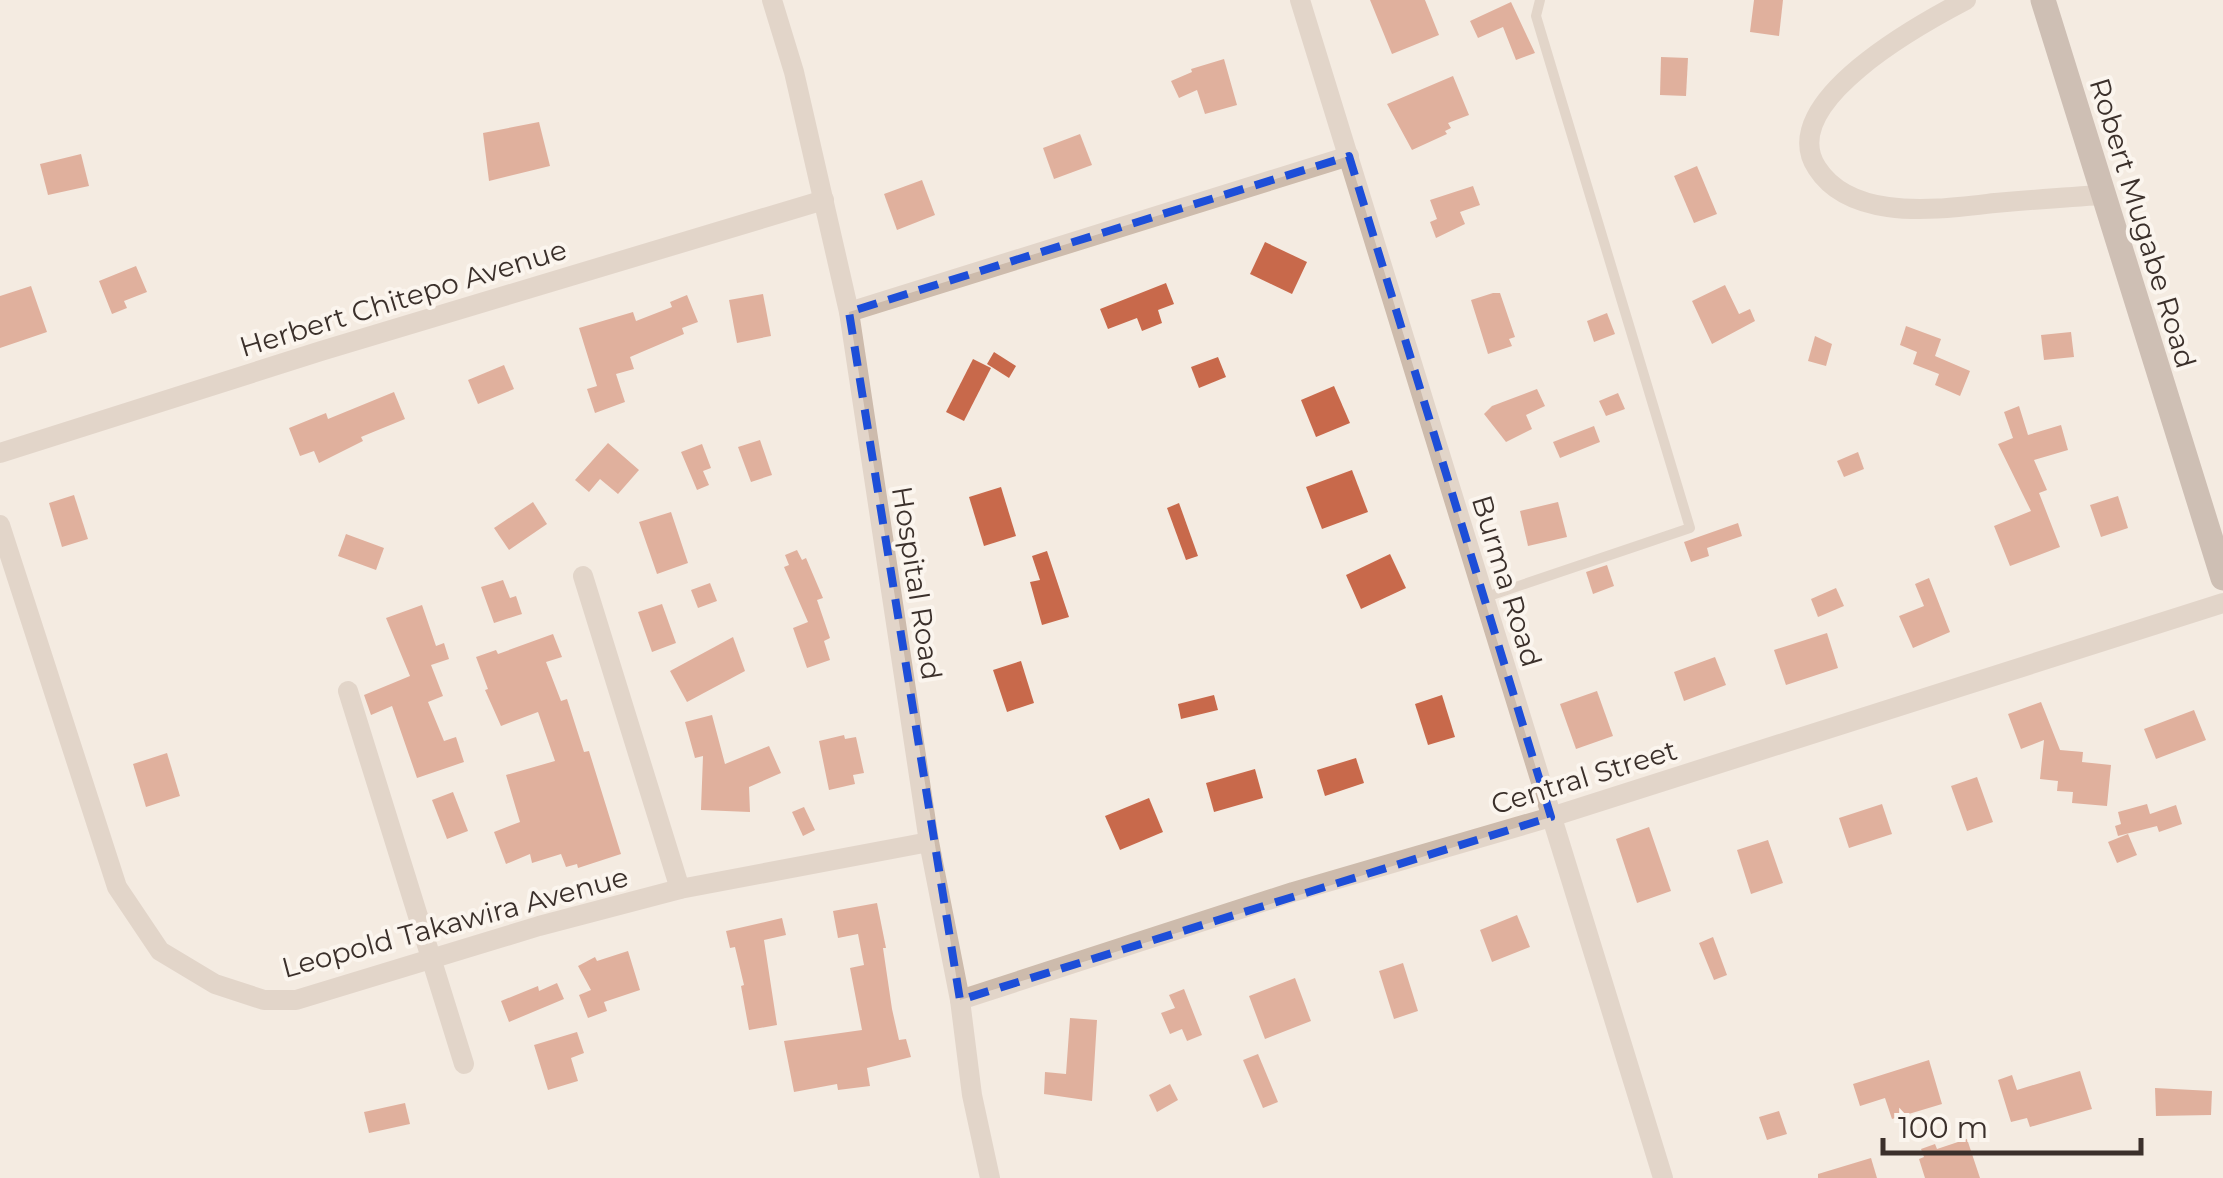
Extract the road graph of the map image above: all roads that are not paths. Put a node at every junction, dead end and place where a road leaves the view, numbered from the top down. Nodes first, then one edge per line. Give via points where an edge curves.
1 (772, 0) edge
2 (1300, 0) edge
3 (1540, 0) edge
4 (1966, 0) edge
5 (2043, 0) edge
6 (1349, 156) junction
7 (2103, 195) junction
8 (824, 200) junction
9 (848, 312) junction
10 (0, 454) edge
11 (0, 525) edge
12 (583, 576) dead end
13 (2223, 578) edge
14 (1482, 598) junction
15 (2223, 603) edge
16 (348, 691) dead end
17 (1552, 817) junction
18 (929, 842) junction
19 (680, 889) junction
20 (434, 959) junction
21 (960, 1000) junction
22 (464, 1064) dead end
23 (990, 1178) edge
24 (1664, 1178) edge

1 - 8 street, Hospital Road
2 - 6 street, Burma Road
3 - 14 lane via 1536,16 1690,528
4 - 7 street via 1898,39 1840,85 1813,128 1813,164 1830,187 1888,207
5 - 7 main road, Robert Mugabe Road
6 - 9 street
6 - 14 street, Burma Road
7 - 13 main road, Robert Mugabe Road
8 - 9 street, Hospital Road
8 - 10 street, Herbert Chitepo Avenue
9 - 18 street, Hospital Road
11 - 20 street, Leopold Takawira Avenue via 117,887 160,951 215,984 264,1000 296,1000
12 - 19 street
14 - 17 street, Burma Road
15 - 17 street, Central Street
16 - 20 street
17 - 21 street, Central Street
17 - 24 street, Burma Road
18 - 19 street, Leopold Takawira Avenue
18 - 21 street, Hospital Road
19 - 20 street, Leopold Takawira Avenue
20 - 22 street
21 - 23 street, Hospital Road

